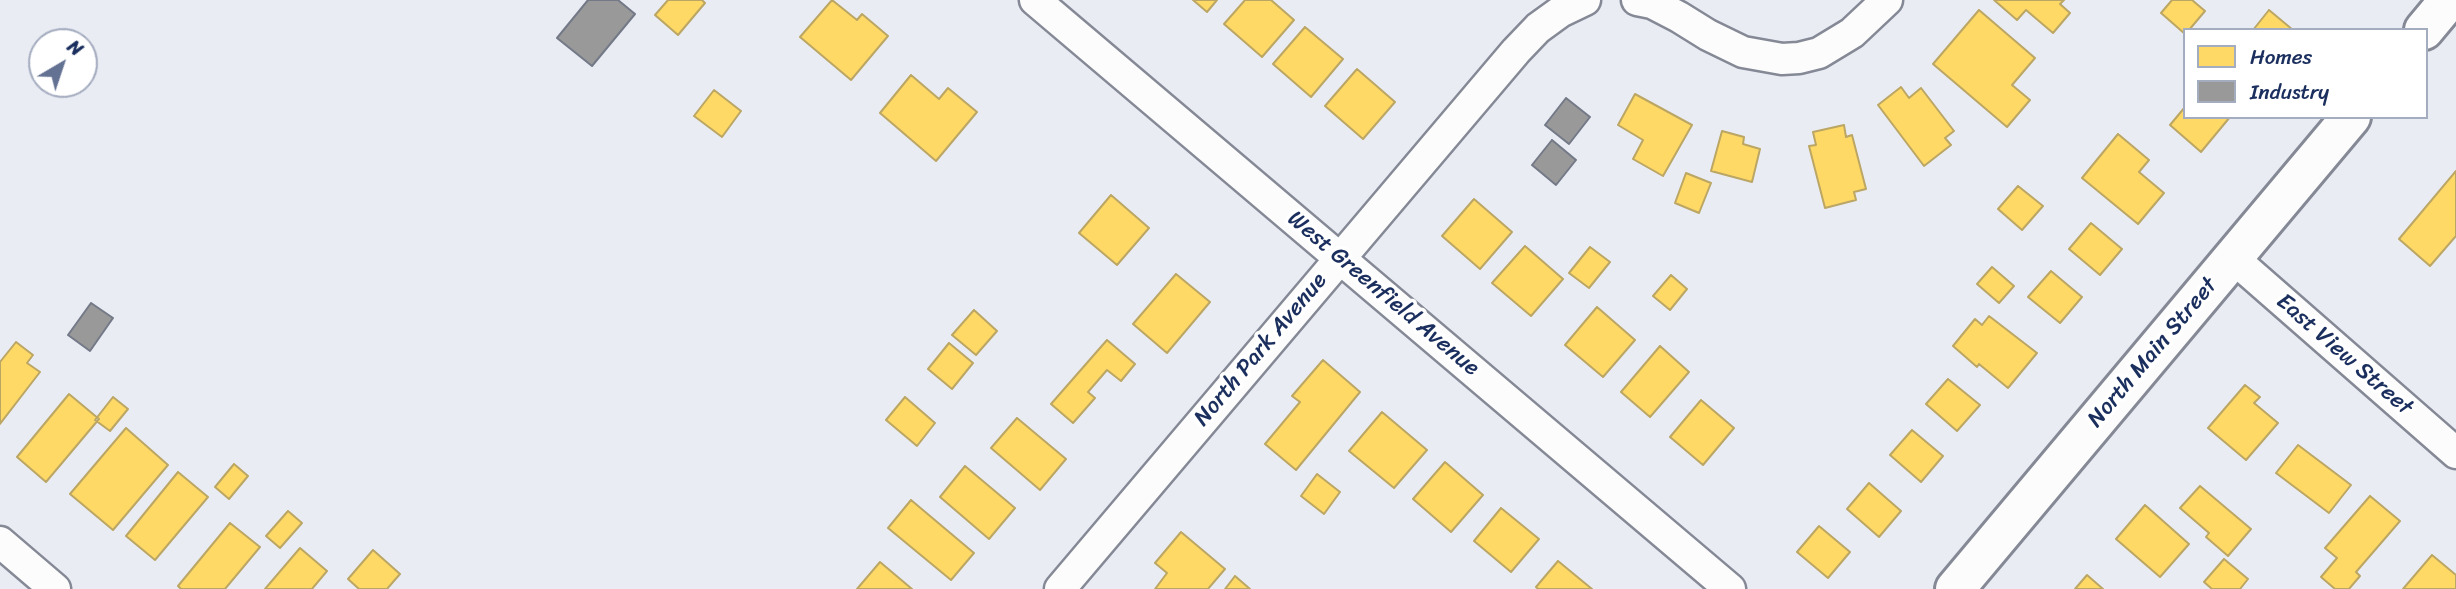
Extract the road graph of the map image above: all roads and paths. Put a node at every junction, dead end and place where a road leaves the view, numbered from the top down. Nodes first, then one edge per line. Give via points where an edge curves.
1 (1035, 0) edge
2 (1585, 0) edge
3 (1637, 0) edge
4 (1886, 0) edge
5 (2449, 0) edge
6 (2426, 28) edge
7 (2349, 119) edge
8 (1339, 257) junction
9 (2233, 258) junction
10 (2456, 453) edge
11 (0, 542) edge
12 (55, 589) edge
13 (1060, 589) edge
14 (1730, 589) edge
15 (1955, 589) edge

1 - 8 street, West Greenfield Avenue
2 - 8 street, North Park Avenue via 1560,12 1516,51
3 - 4 street via 1652,3 1743,51 1782,59 1818,53 1852,33
5 - 6 street
7 - 9 street, North Main Street
8 - 13 street, North Park Avenue
8 - 14 street, West Greenfield Avenue
9 - 10 street, East View Street
9 - 15 street, North Main Street
11 - 12 street

